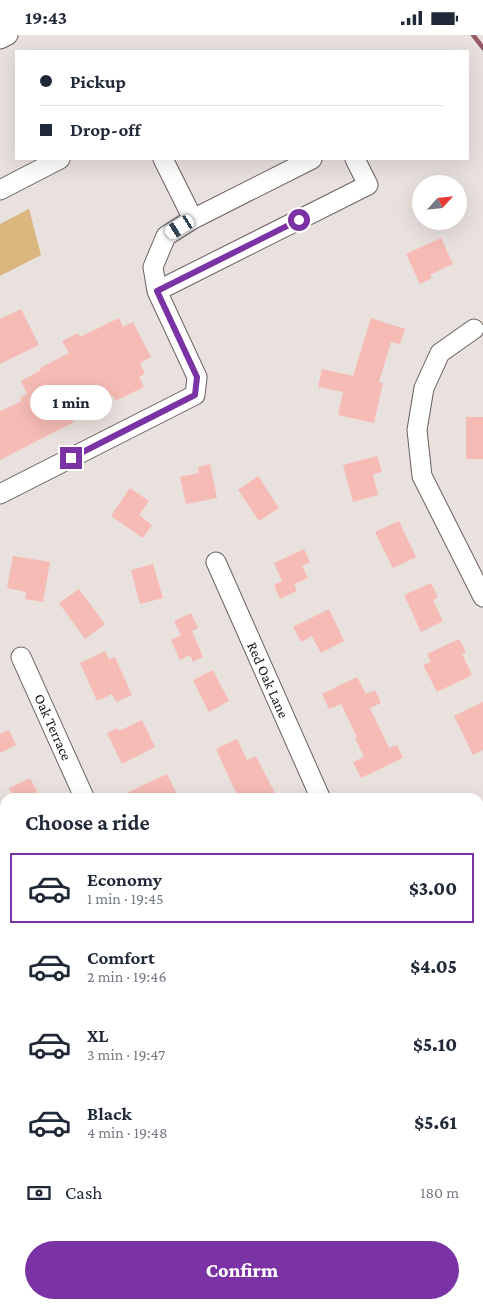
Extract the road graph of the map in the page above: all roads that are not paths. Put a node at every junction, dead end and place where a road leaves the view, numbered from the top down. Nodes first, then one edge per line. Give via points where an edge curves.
1 (8, 35) edge
2 (0, 39) edge
3 (58, 160) edge
4 (164, 160) edge
5 (310, 160) edge
6 (356, 160) edge
7 (0, 190) edge
8 (193, 219) junction
9 (157, 291) junction
10 (474, 329) dead end
11 (0, 493) edge
12 (216, 562) dead end
13 (480, 585) edge
14 (22, 657) dead end
15 (82, 793) edge
16 (318, 793) edge

1 - 2 street
3 - 7 street
4 - 8 street
5 - 8 street
6 - 9 street via 368,185
8 - 9 street via 166,235 153,267
9 - 11 street via 197,377 195,395
10 - 13 street via 440,353 424,388 417,430 422,476
12 - 16 street, Red Oak Lane
14 - 15 street, Oak Terrace

